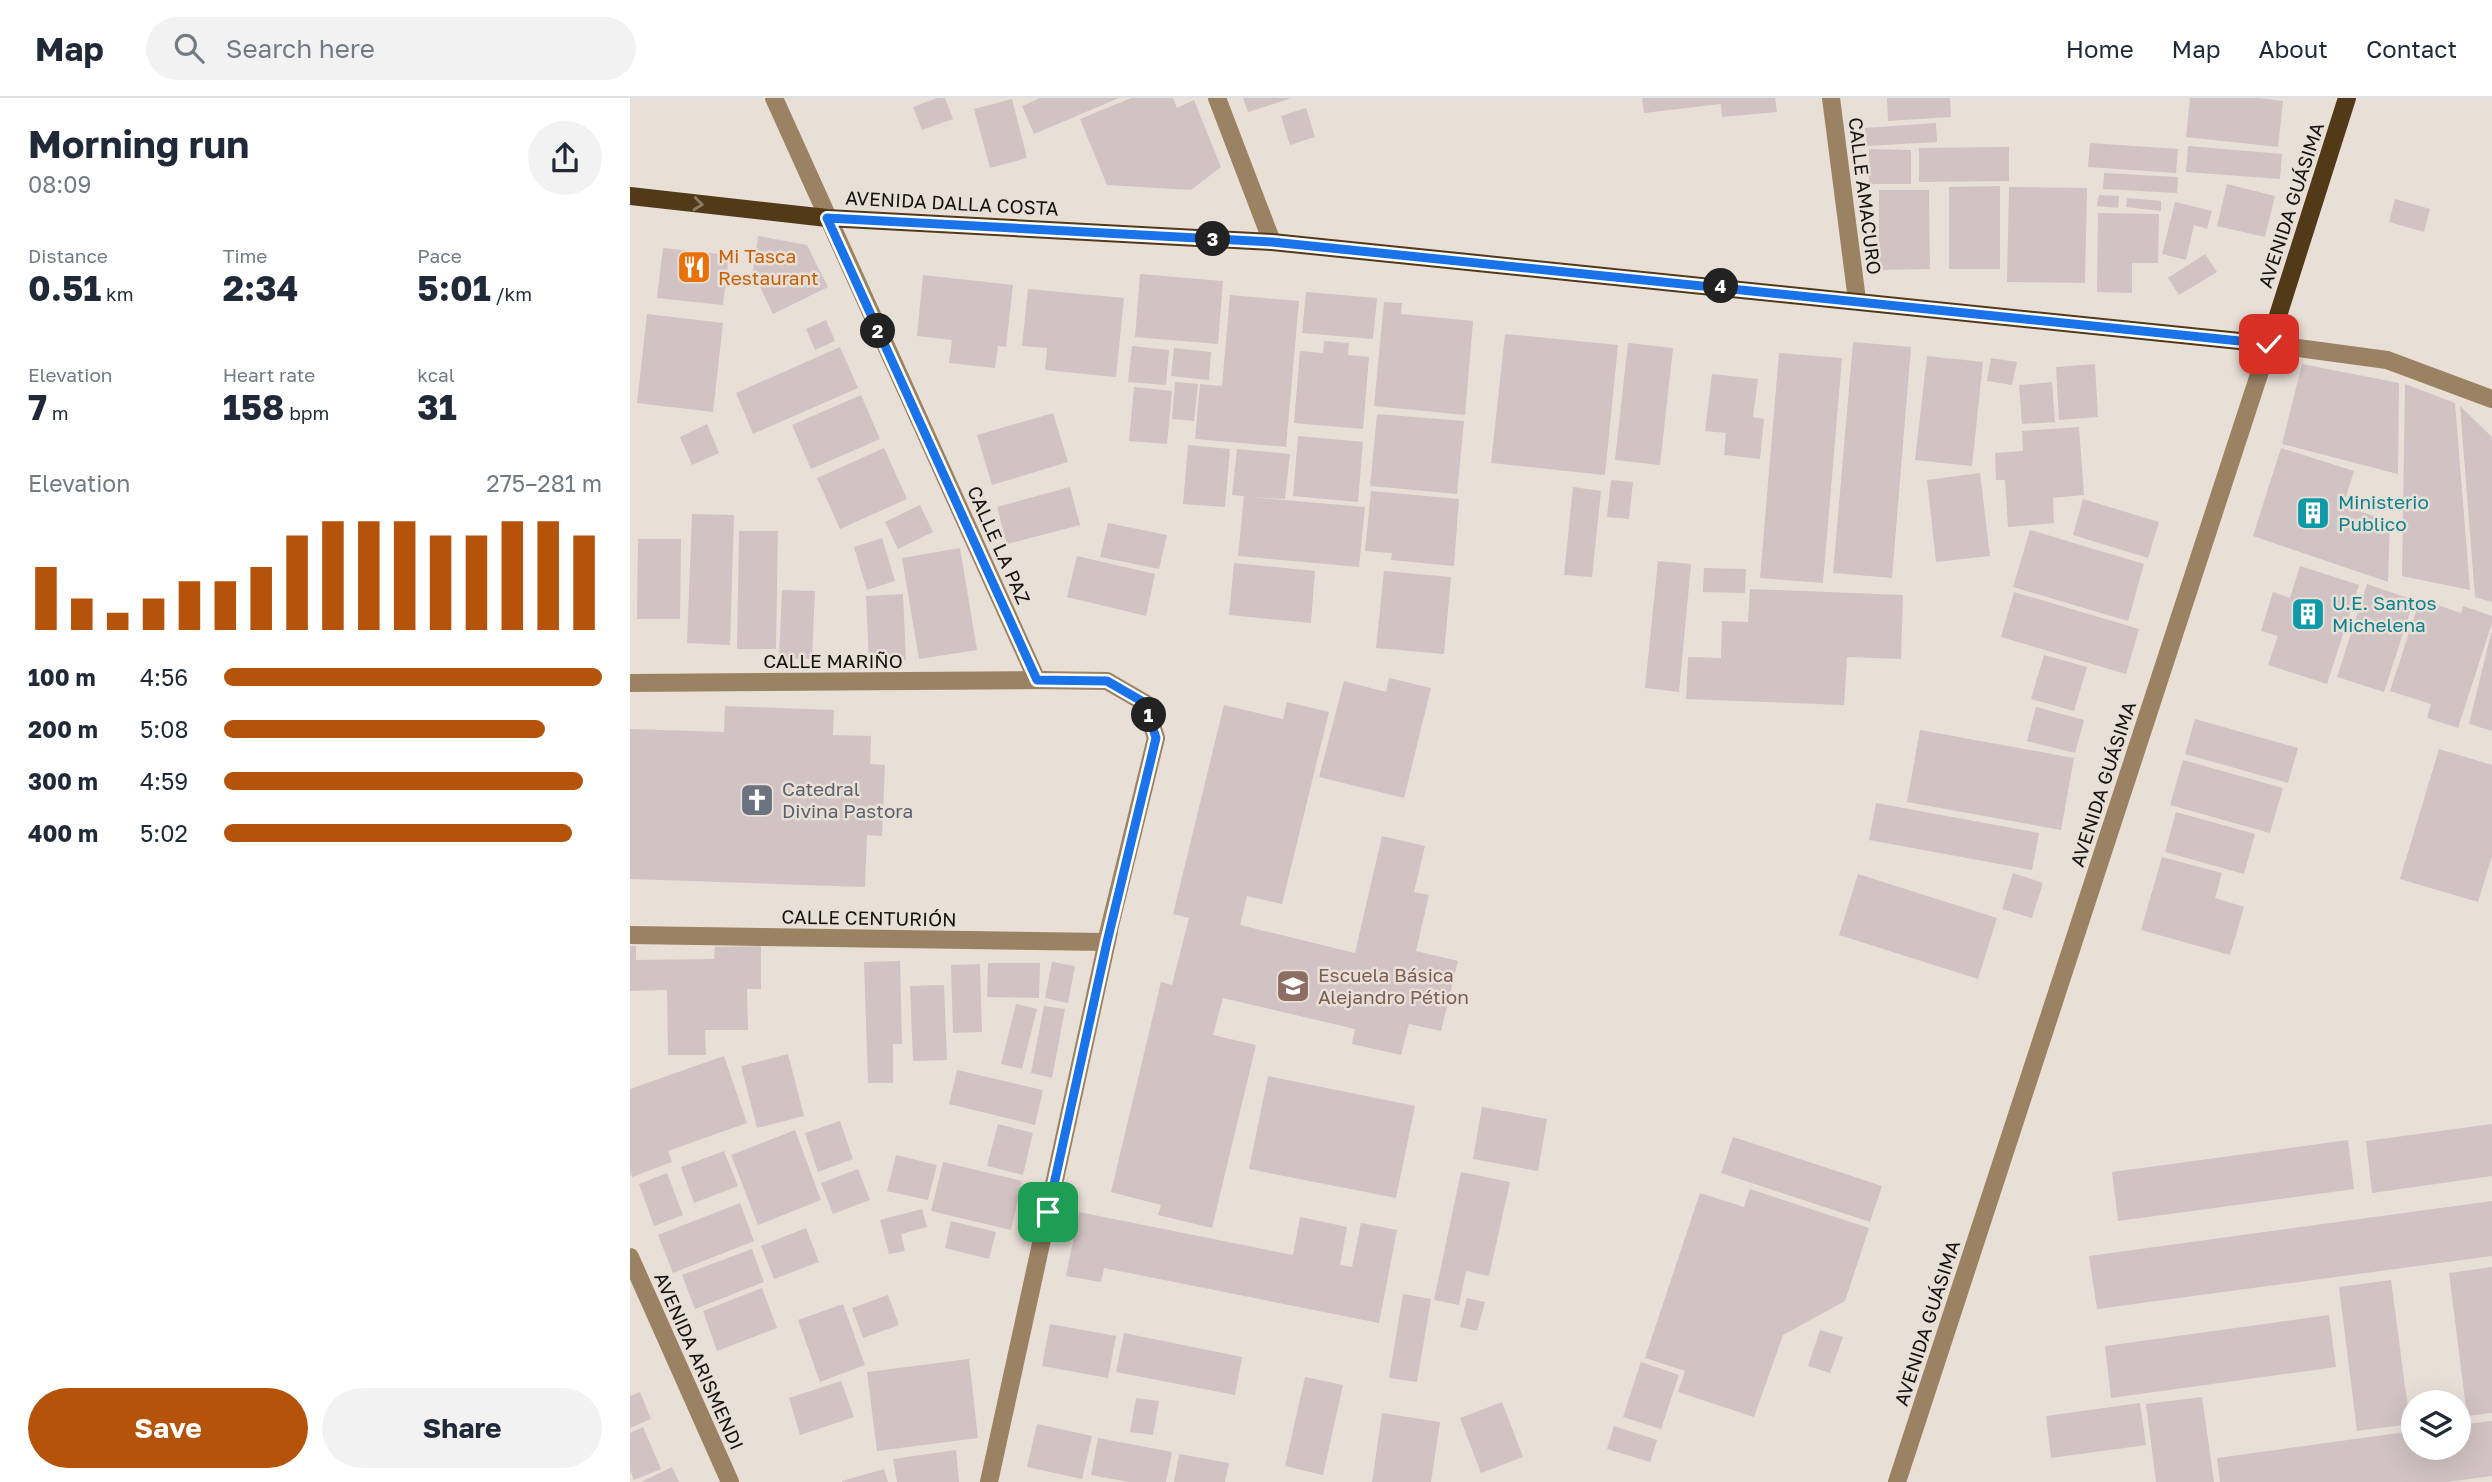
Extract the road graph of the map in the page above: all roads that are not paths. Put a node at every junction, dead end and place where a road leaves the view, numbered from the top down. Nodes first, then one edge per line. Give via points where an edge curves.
1 (774, 98) edge
2 (1217, 98) edge
3 (1831, 98) edge
4 (2347, 98) edge
5 (630, 196) edge
6 (827, 218) junction
7 (1272, 242) junction
8 (1857, 300) junction
9 (2269, 344) junction
10 (2491, 399) edge
11 (1037, 680) junction
12 (630, 683) edge
13 (630, 935) edge
14 (1107, 942) junction
15 (630, 1257) edge
16 (730, 1482) edge
17 (989, 1482) edge
18 (1897, 1482) edge

1 - 6 street, CALLE LA PAZ
2 - 7 street
3 - 8 street, CALLE AMACURO
4 - 9 main road, AVENIDA GUÁSIMA
5 -> 6 main road, AVENIDA DALLA COSTA
6 - 7 main road, AVENIDA DALLA COSTA
6 - 11 street, CALLE LA PAZ
7 - 8 main road, AVENIDA DALLA COSTA
8 - 9 main road, AVENIDA DALLA COSTA
9 - 10 street via 2387,360
9 - 18 street, AVENIDA GUÁSIMA
11 - 12 street, CALLE MARIÑO
11 - 14 street via 1107,681 1145,703 1156,738
13 - 14 street, CALLE CENTURIÓN
14 - 17 street
15 - 16 street, AVENIDA ARISMENDI

